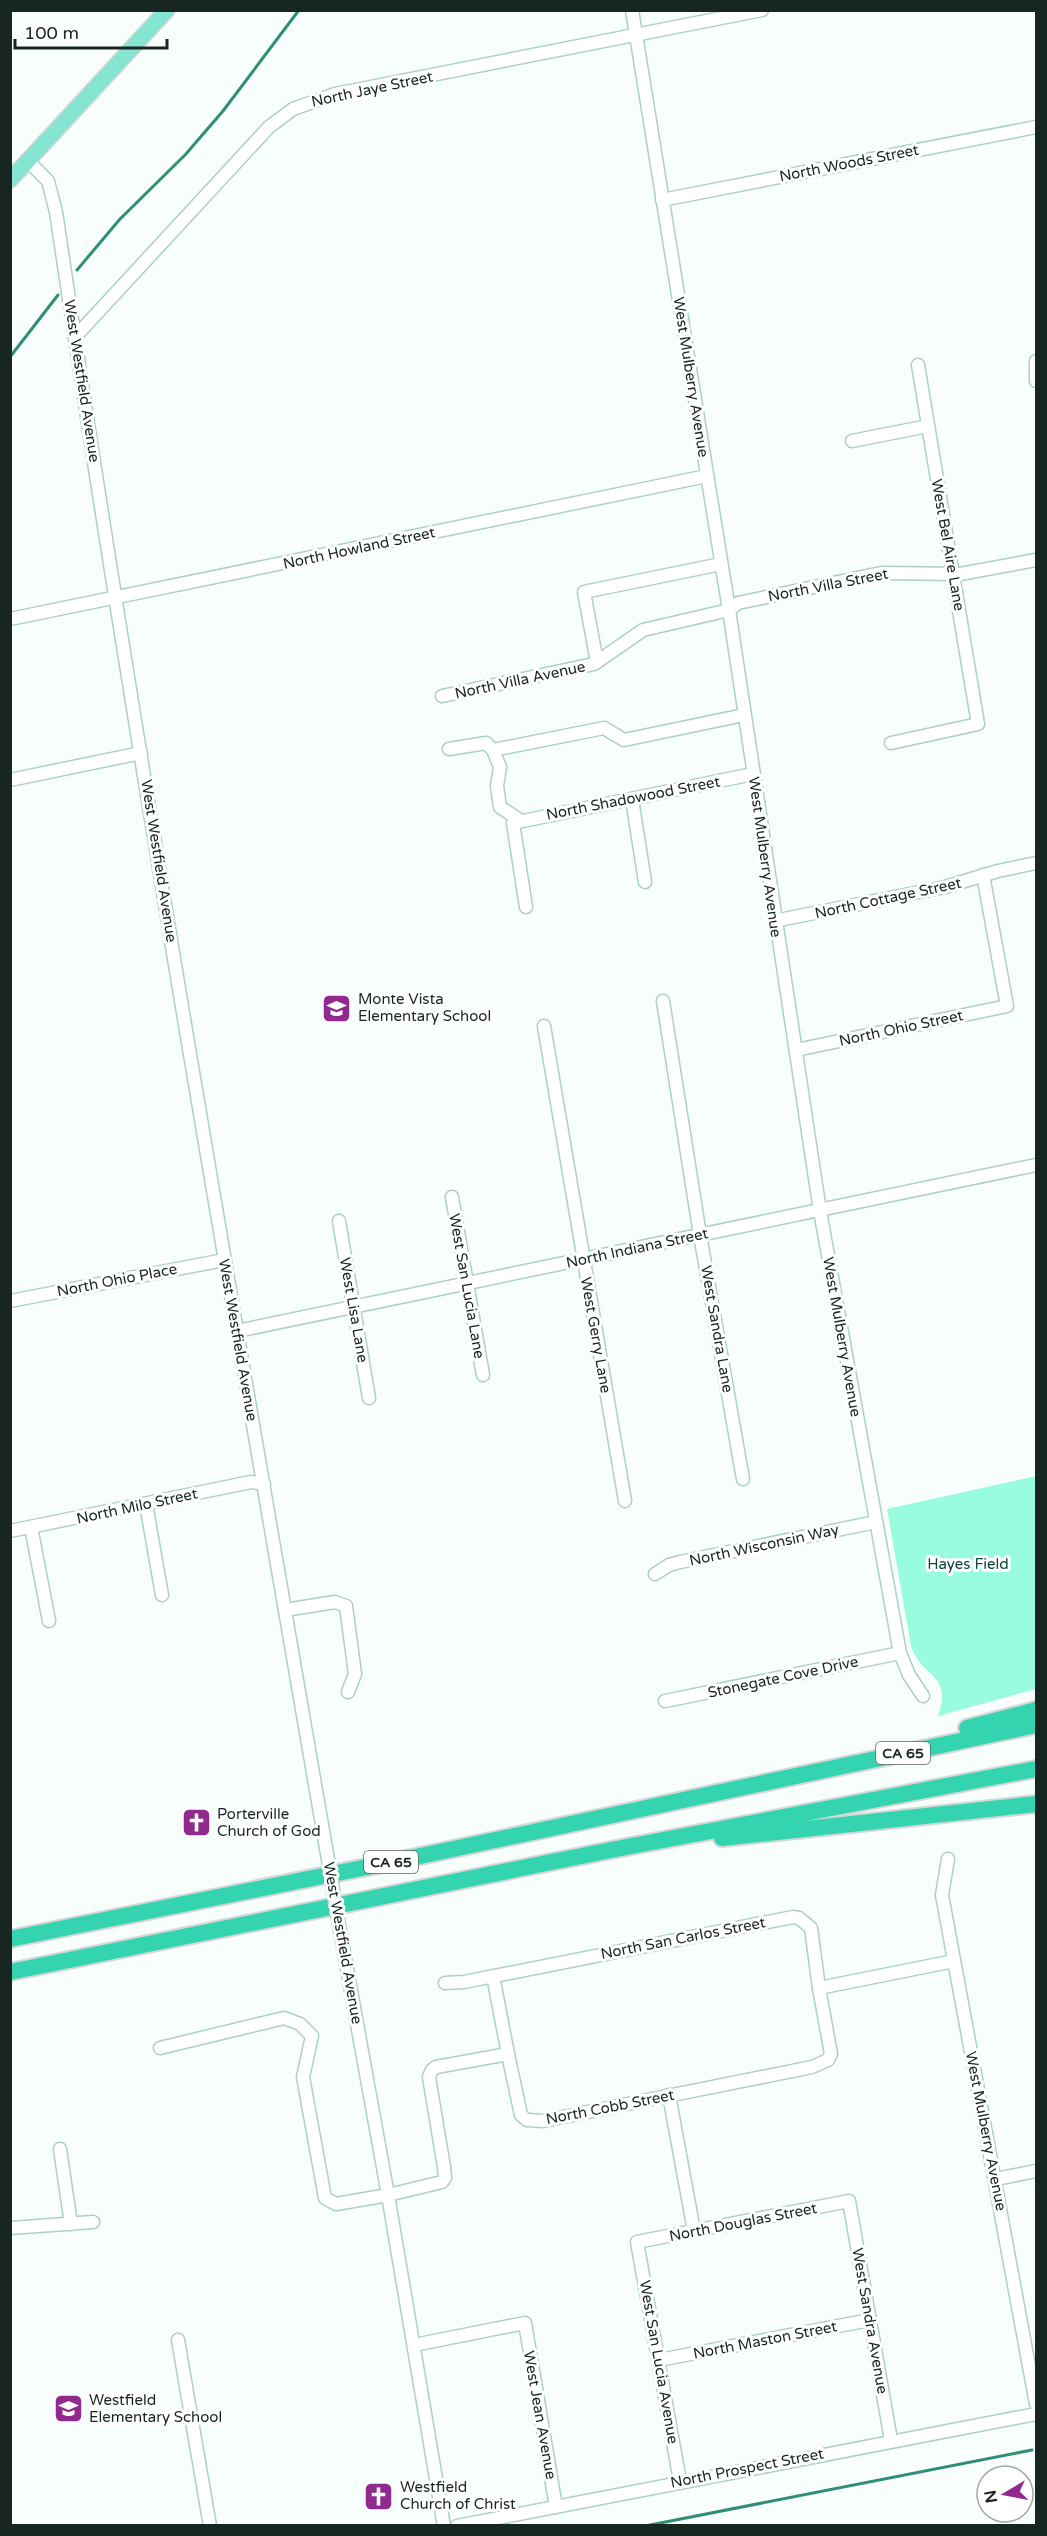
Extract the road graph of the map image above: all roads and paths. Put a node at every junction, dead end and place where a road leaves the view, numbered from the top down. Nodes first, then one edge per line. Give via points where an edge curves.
1 (167, 10) edge
2 (632, 10) edge
3 (762, 10) edge
4 (636, 35) junction
5 (1036, 127) edge
6 (28, 161) junction
7 (10, 180) edge
8 (662, 200) junction
9 (75, 337) junction
10 (1036, 362) edge
11 (918, 365) dead end
12 (1036, 381) edge
13 (928, 426) junction
14 (852, 441) dead end
15 (707, 476) junction
16 (1036, 560) edge
17 (721, 564) junction
18 (953, 574) junction
19 (117, 598) junction
20 (729, 610) junction
21 (10, 619) edge
22 (597, 662) junction
23 (442, 696) dead end
24 (744, 715) junction
25 (891, 743) dead end
26 (448, 749) dead end
27 (493, 750) junction
28 (141, 753) junction
29 (753, 774) junction
30 (10, 780) edge
31 (632, 799) junction
32 (517, 822) junction
33 (1036, 863) edge
34 (983, 875) junction
35 (645, 882) dead end
36 (526, 907) dead end
37 (774, 921) junction
38 (663, 1001) dead end
39 (544, 1026) dead end
40 (796, 1050) junction
41 (1036, 1165) edge
42 (452, 1197) dead end
43 (820, 1210) junction
44 (339, 1221) dead end
45 (700, 1234) junction
46 (582, 1259) junction
47 (225, 1260) junction
48 (466, 1283) junction
49 (10, 1301) edge
50 (352, 1306) junction
51 (237, 1331) junction
52 (483, 1375) dead end
53 (369, 1398) dead end
54 (743, 1479) dead end
55 (264, 1484) junction
56 (625, 1501) dead end
57 (146, 1504) junction
58 (876, 1522) junction
59 (32, 1527) junction
60 (10, 1531) edge
61 (655, 1574) dead end
62 (162, 1595) dead end
63 (285, 1610) junction
64 (49, 1621) dead end
65 (900, 1653) junction
66 (348, 1692) dead end
67 (923, 1696) dead end
68 (665, 1701) dead end
69 (1036, 1710) edge
70 (1036, 1725) edge
71 (1036, 1769) edge
72 (770, 1782) junction
73 (1036, 1804) edge
74 (616, 1848) junction
75 (948, 1859) dead end
76 (10, 1939) edge
77 (954, 1962) junction
78 (10, 1972) edge
79 (493, 1976) junction
80 (445, 1983) dead end
81 (819, 1988) junction
82 (160, 2048) dead end
83 (508, 2054) junction
84 (669, 2095) junction
85 (60, 2149) dead end
86 (1036, 2171) edge
87 (996, 2179) junction
88 (388, 2195) junction
89 (849, 2201) joint
90 (93, 2222) dead end
91 (71, 2224) junction
92 (10, 2229) edge
93 (694, 2231) junction
94 (637, 2242) joint
95 (870, 2320) junction
96 (178, 2340) dead end
97 (414, 2345) junction
98 (660, 2360) junction
99 (1036, 2404) edge
100 (1036, 2414) edge
101 (891, 2440) junction
102 (680, 2481) junction
103 (556, 2507) junction
104 (210, 2526) edge
105 (444, 2526) edge
106 (457, 2526) edge

1 - 6 main road
2 - 4 street, West Mulberry Avenue
3 - 4 street, North Jaye Street
4 - 8 street, West Mulberry Avenue
4 - 9 street, North Jaye Street via 335,94 293,109 269,127
5 - 8 street, North Woods Street
6 - 7 main road
6 - 9 street, West Westfield Avenue via 44,175 51,188
8 - 15 street, West Mulberry Avenue
9 - 19 street, West Westfield Avenue
10 - 12 street
11 - 13 street, West Bel Aire Lane
13 - 14 street
13 - 18 street, West Bel Aire Lane
15 - 17 street, West Mulberry Avenue
15 - 19 street, North Howland Street
16 - 18 street, North Villa Street
17 - 20 street, West Mulberry Avenue
17 - 22 street via 584,592
18 - 20 street, North Villa Street via 881,573 738,603
18 - 25 street, West Bel Aire Lane via 978,724
19 - 21 street, North Howland Street
19 - 28 street, West Westfield Avenue
20 - 22 street, North Villa Avenue via 643,630
20 - 24 street, West Mulberry Avenue
22 - 23 street, North Villa Avenue
24 - 27 street via 624,740 604,728
24 - 29 street, West Mulberry Avenue
26 - 27 street via 486,743
27 - 32 street via 500,767 496,786 500,807
28 - 30 street
28 - 47 street, West Westfield Avenue
29 - 31 street, North Shadowood Street
29 - 37 street, West Mulberry Avenue
31 - 32 street, North Shadowood Street
31 - 35 street
32 - 36 street
33 - 34 street, North Cottage Street
34 - 37 street, North Cottage Street via 945,887
34 - 40 street, North Ohio Street via 1007,1006
37 - 40 street, West Mulberry Avenue
38 - 45 street, West Sandra Lane
39 - 46 street, West Gerry Lane
40 - 43 street, West Mulberry Avenue
41 - 43 street, North Indiana Street
42 - 48 street, West San Lucia Lane
43 - 45 street, North Indiana Street
43 - 58 street, West Mulberry Avenue
44 - 50 street, West Lisa Lane
45 - 46 street, North Indiana Street
45 - 54 street, West Sandra Lane
46 - 48 street, North Indiana Street
46 - 56 street, West Gerry Lane
47 - 49 street, North Ohio Place
47 - 51 street, West Westfield Avenue
48 - 50 street, North Indiana Street
48 - 52 street, West San Lucia Lane
50 - 51 street, North Indiana Street
50 - 53 street, West Lisa Lane
51 - 55 street, West Westfield Avenue
55 - 57 street, North Milo Street via 251,1482
55 - 63 street, West Westfield Avenue
57 - 59 street, North Milo Street
57 - 62 street
58 - 61 street, North Wisconsin Way via 680,1562
58 - 65 street, West Mulberry Avenue
59 - 60 street, North Milo Street
59 - 64 street
63 - 66 street via 335,1602 346,1606 355,1674
63 - 88 street, West Westfield Avenue, bridge
65 - 67 street, West Mulberry Avenue
65 - 68 street, Stonegate Cove Drive
69 - 72 highway via 825,1762
70 - 72 highway, CA 65
71 - 74 highway, CA 65
72 - 76 highway, CA 65
73 - 74 highway
74 - 78 highway, CA 65
75 - 77 street, West Mulberry Avenue via 942,1895
77 - 81 street
77 - 87 street, West Mulberry Avenue
79 - 80 street, North San Carlos Street
79 - 81 street, North San Carlos Street via 793,1917 811,1928
79 - 83 street
81 - 84 street, North Cobb Street via 831,2047 828,2060 812,2067
82 - 88 street via 285,2018 300,2024 312,2036 303,2078 325,2198 336,2204
83 - 84 street, North Cobb Street via 517,2105 527,2120 543,2121
83 - 88 street via 432,2070 429,2077 444,2178 436,2184
84 - 93 street
85 - 91 street
86 - 87 street
87 - 99 street, West Mulberry Avenue
88 - 97 street, West Westfield Avenue
89 - 93 street, North Douglas Street
89 - 95 street, West Sandra Avenue
90 - 91 street
91 - 92 street
93 - 94 street, North Douglas Street
94 - 98 street, West San Lucia Avenue
95 - 98 street, North Maston Street
95 - 101 street, West Sandra Avenue
96 - 104 street
97 - 103 street, West Jean Avenue via 525,2323
97 - 105 street, West Westfield Avenue
98 - 102 street, West San Lucia Avenue
100 - 101 street, North Prospect Street
101 - 102 street, North Prospect Street
102 - 103 street, North Prospect Street
103 - 106 street, North Prospect Street

